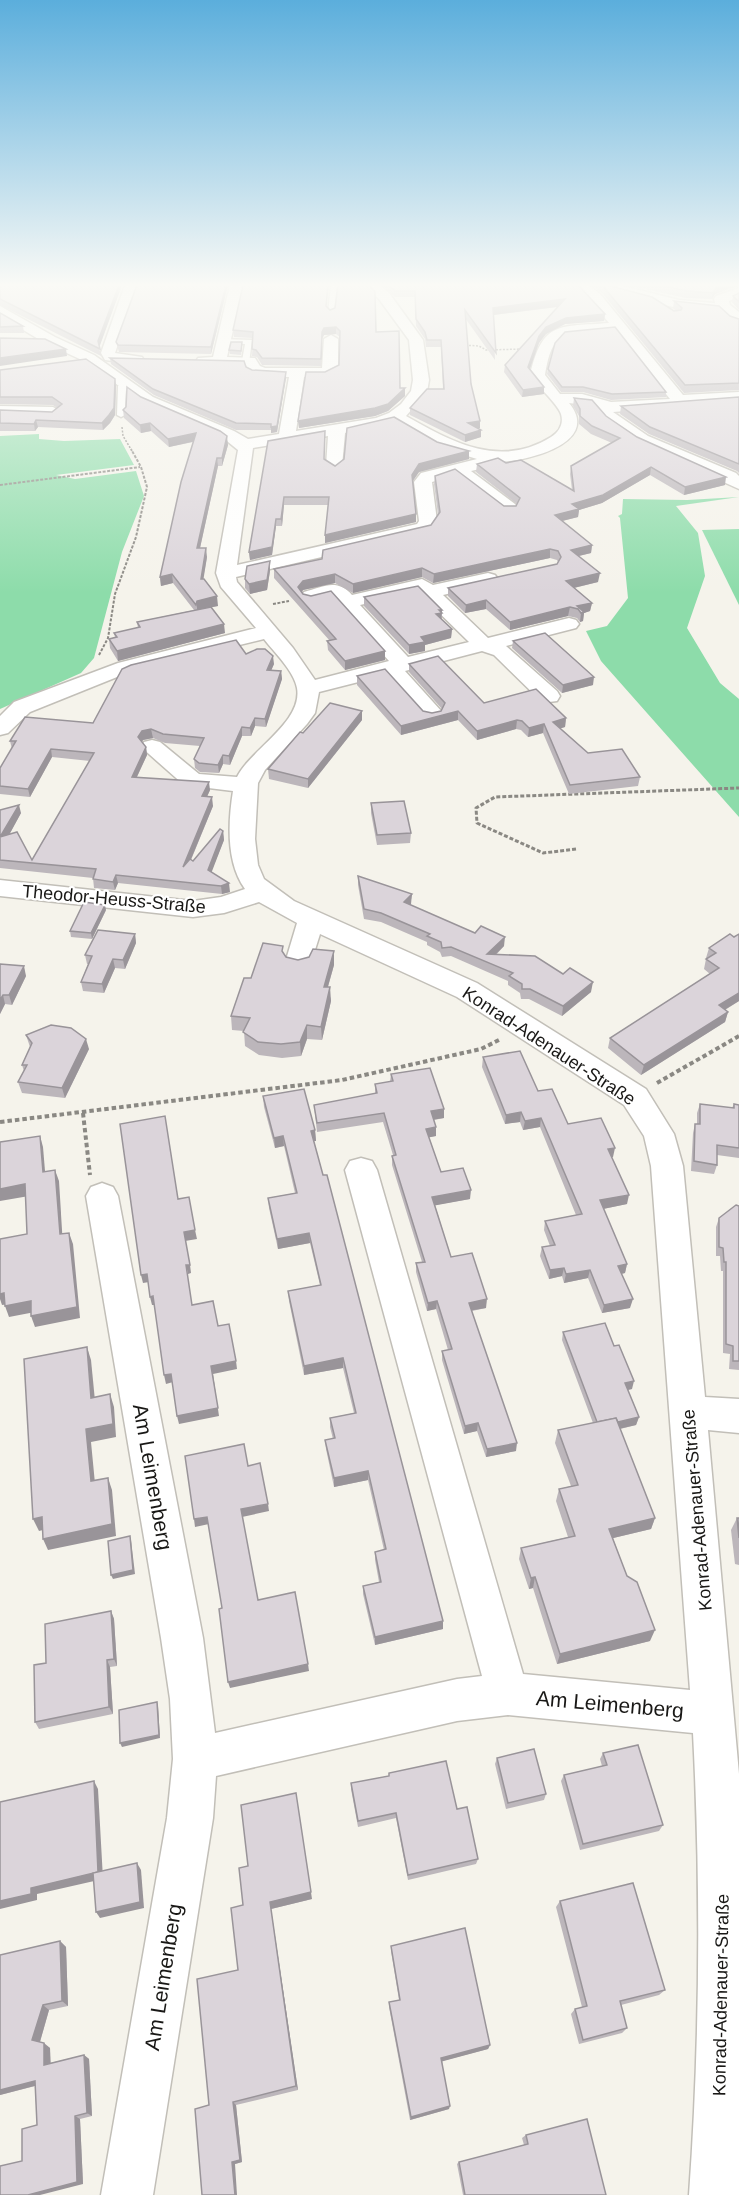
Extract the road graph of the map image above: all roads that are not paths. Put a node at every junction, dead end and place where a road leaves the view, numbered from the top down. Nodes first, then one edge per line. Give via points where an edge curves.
1 (119, 387) edge
2 (295, 387) edge
3 (420, 387) edge
4 (547, 387) edge
5 (676, 387) edge
6 (739, 397) edge
7 (687, 399) junction
8 (558, 400) junction
9 (599, 405) junction
10 (0, 411) edge
11 (53, 411) edge
12 (395, 417) junction
13 (337, 429) junction
14 (287, 436) junction
15 (244, 445) junction
16 (506, 457) junction
17 (334, 466) edge
18 (458, 469) junction
19 (739, 484) edge
20 (509, 508) edge
21 (226, 573) junction
22 (506, 576) edge
23 (429, 592) junction
24 (311, 596) edge
25 (347, 602) junction
26 (258, 621) junction
27 (569, 624) dead end
28 (484, 645) junction
29 (397, 666) junction
30 (308, 688) junction
31 (549, 696) dead end
32 (432, 713) edge
33 (0, 728) edge
34 (152, 747) dead end
35 (244, 785) junction
36 (0, 888) edge
37 (261, 892) junction
38 (311, 919) junction
39 (299, 963) edge
40 (361, 1170) dead end
41 (102, 1196) road end
42 (688, 1412) junction
43 (739, 1416) edge
44 (508, 1694) junction
45 (713, 1714) junction
46 (195, 1759) junction
47 (127, 2195) edge
48 (715, 2195) edge

1 - 15 street via 127,396 228,434
2 - 14 street
3 - 12 street
4 - 8 street
5 - 7 street
6 - 7 street
7 - 9 street via 676,404
8 - 9 street via 582,399
8 - 16 street via 570,422 561,440
9 - 19 street via 621,426
10 - 11 street
12 - 13 street
12 - 16 street via 452,447 473,454
13 - 14 street
13 - 17 street
14 - 15 street
15 - 21 street
16 - 18 street
18 - 20 street
18 - 21 street via 427,477 423,482 428,521 423,528
21 - 26 street via 228,583
22 - 23 street
23 - 25 street via 422,585
23 - 28 street
24 - 25 street via 337,590
25 - 29 street
26 - 30 street via 304,676
26 - 33 street via 22,707
27 - 28 street
28 - 29 street
28 - 31 street via 501,651
29 - 30 street
29 - 32 street
30 - 35 street via 304,714 255,767
34 - 35 street via 192,780
35 - 37 street, Konrad-Adenauer-Straße via 244,858 249,875
36 - 37 street, Theodor-Heuss-Straße via 193,909 224,905
37 - 38 street, Konrad-Adenauer-Straße
38 - 39 street
38 - 42 street, Konrad-Adenauer-Straße via 467,990 635,1097 659,1134 667,1166
40 - 44 street
41 - 46 street, Am Leimenberg via 182,1638
42 - 43 street
42 - 45 street, Konrad-Adenauer-Straße
44 - 45 street, Am Leimenberg
44 - 46 street, Am Leimenberg via 457,1700
45 - 48 street, Konrad-Adenauer-Straße via 722,1850 724,1976
46 - 47 street, Am Leimenberg via 190,1818

